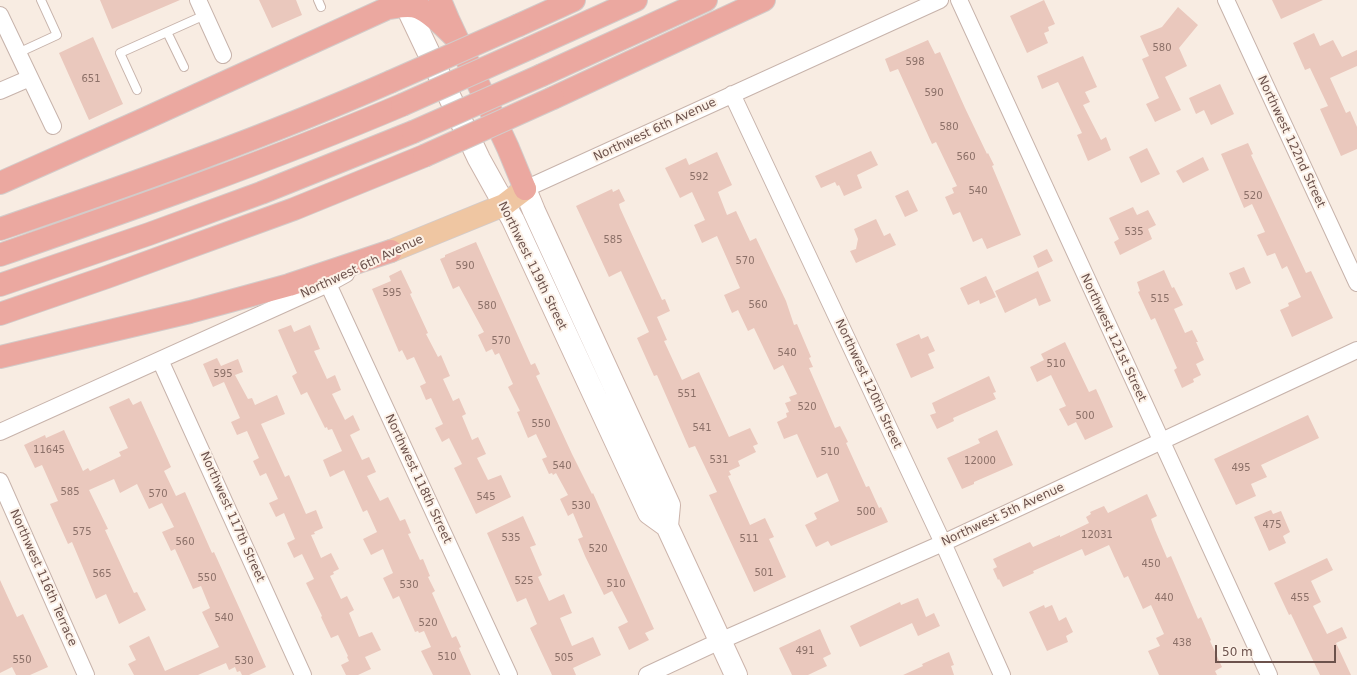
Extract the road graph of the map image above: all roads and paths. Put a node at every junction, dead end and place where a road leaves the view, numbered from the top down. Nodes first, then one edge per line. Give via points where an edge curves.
1 (41, 0) edge
2 (198, 0) edge
3 (440, 0) edge
4 (574, 0) edge
5 (636, 0) edge
6 (706, 0) edge
7 (764, 0) edge
8 (940, 0) edge
9 (959, 0) edge
10 (1226, 0) edge
11 (406, 3) edge
12 (0, 15) edge
13 (205, 15) junction
14 (167, 32) junction
15 (458, 40) junction
16 (18, 53) junction
17 (223, 55) dead end
18 (184, 67) dead end
19 (30, 78) junction
20 (137, 90) dead end
21 (0, 91) edge
22 (732, 94) junction
23 (53, 126) dead end
24 (0, 183) edge
25 (525, 189) junction
26 (504, 205) junction
27 (0, 229) edge
28 (391, 250) junction
29 (0, 255) edge
30 (1357, 283) edge
31 (328, 284) junction
32 (0, 285) edge
33 (0, 314) edge
34 (1357, 350) edge
35 (0, 357) edge
36 (160, 360) junction
37 (0, 432) edge
38 (1160, 441) junction
39 (0, 481) edge
40 (667, 526) junction
41 (943, 543) junction
42 (720, 641) junction
43 (86, 675) edge
44 (303, 675) edge
45 (509, 675) edge
46 (647, 675) edge
47 (736, 675) edge
48 (1002, 675) edge
49 (1269, 675) edge

1 - 16 lane via 56,35
2 - 13 street
3 - 15 highway, Northwest 119th Street
4 - 27 highway, bridge via 249,141
5 - 29 highway, bridge via 337,132 232,173
6 - 32 highway, bridge via 414,132 261,193
7 - 33 highway, bridge via 424,156 294,209
8 - 22 street, Northwest 6th Avenue
9 - 38 street, Northwest 121st Street
10 - 30 street, Northwest 122nd Street
11 - 15 highway via 432,17
11 - 24 highway via 388,8
11 - 26 main road, Northwest 119th Street via 479,159
12 - 16 street
13 - 14 lane
13 - 17 street
14 - 18 lane
14 - 20 lane via 120,53
15 - 25 highway, Northwest 119th Street
16 - 19 street
19 - 21 street
19 - 23 street
22 - 25 street, Northwest 6th Avenue
22 - 41 street, Northwest 120th Street
25 - 26 main road, Northwest 6th Avenue
25 - 40 main road, Northwest 119th Street via 669,505
26 - 28 main road, Northwest 6th Avenue
26 - 40 main road, Northwest 119th Street via 649,513
28 - 31 street, Northwest 6th Avenue
28 - 35 highway via 289,286
31 - 36 street, Northwest 6th Avenue
31 - 45 street, Northwest 118th Street
34 - 38 street, Northwest 5th Avenue
36 - 37 street, Northwest 6th Avenue
36 - 44 street, Northwest 117th Street
38 - 41 street, Northwest 5th Avenue
38 - 49 street, Northwest 121st Street
39 - 43 street, Northwest 116th Terrace
40 - 42 main road, Northwest 119th Street
41 - 42 street, Northwest 5th Avenue
41 - 48 street, Northwest 120th Street
42 - 46 street, Northwest 5th Avenue
42 - 47 main road, Northwest 119th Street

